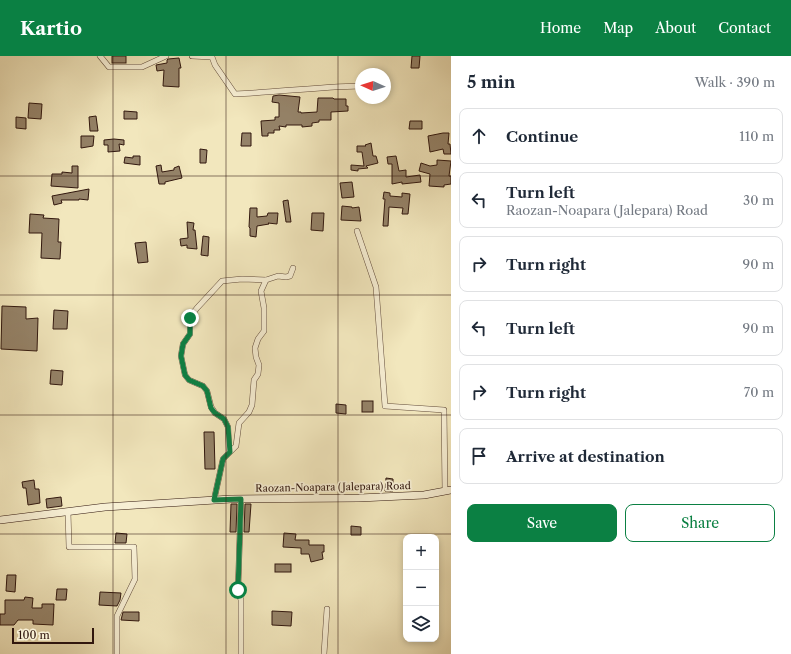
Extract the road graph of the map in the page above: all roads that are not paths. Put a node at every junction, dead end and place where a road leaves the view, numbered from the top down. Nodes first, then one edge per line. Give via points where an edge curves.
1 (100, 56) edge
2 (166, 56) edge
3 (192, 56) edge
4 (355, 86) edge
5 (357, 231) dead end
6 (293, 268) dead end
7 (266, 280) junction
8 (230, 452) junction
9 (448, 490) edge
10 (241, 499) junction
11 (214, 500) junction
12 (68, 512) junction
13 (0, 520) edge
14 (327, 609) dead end
15 (117, 654) edge
16 (241, 654) edge
17 (324, 654) edge

1 - 2 street via 109,67 115,67 142,66
3 - 4 street via 212,57 235,94
5 - 9 street via 376,287 385,406 444,410
6 - 7 street via 290,276
7 - 8 street via 261,291 264,331 255,348 259,365 254,380 252,405 239,423 236,446
7 - 8 street via 222,281 190,318 190,334 183,344 181,356 185,375 189,380 203,386 207,391 211,408 224,419 228,427
8 - 11 street via 223,459
9 - 10 main road, Raozan-Noapara (Jalepara) Road via 424,495 366,498
10 - 11 main road, Raozan-Noapara (Jalepara) Road
10 - 16 street via 238,590 241,600
11 - 12 main road, Raozan-Noapara (Jalepara) Road
12 - 13 main road, Raozan-Noapara (Jalepara) Road
12 - 15 street via 69,547 134,547 135,579 117,616
14 - 17 street

